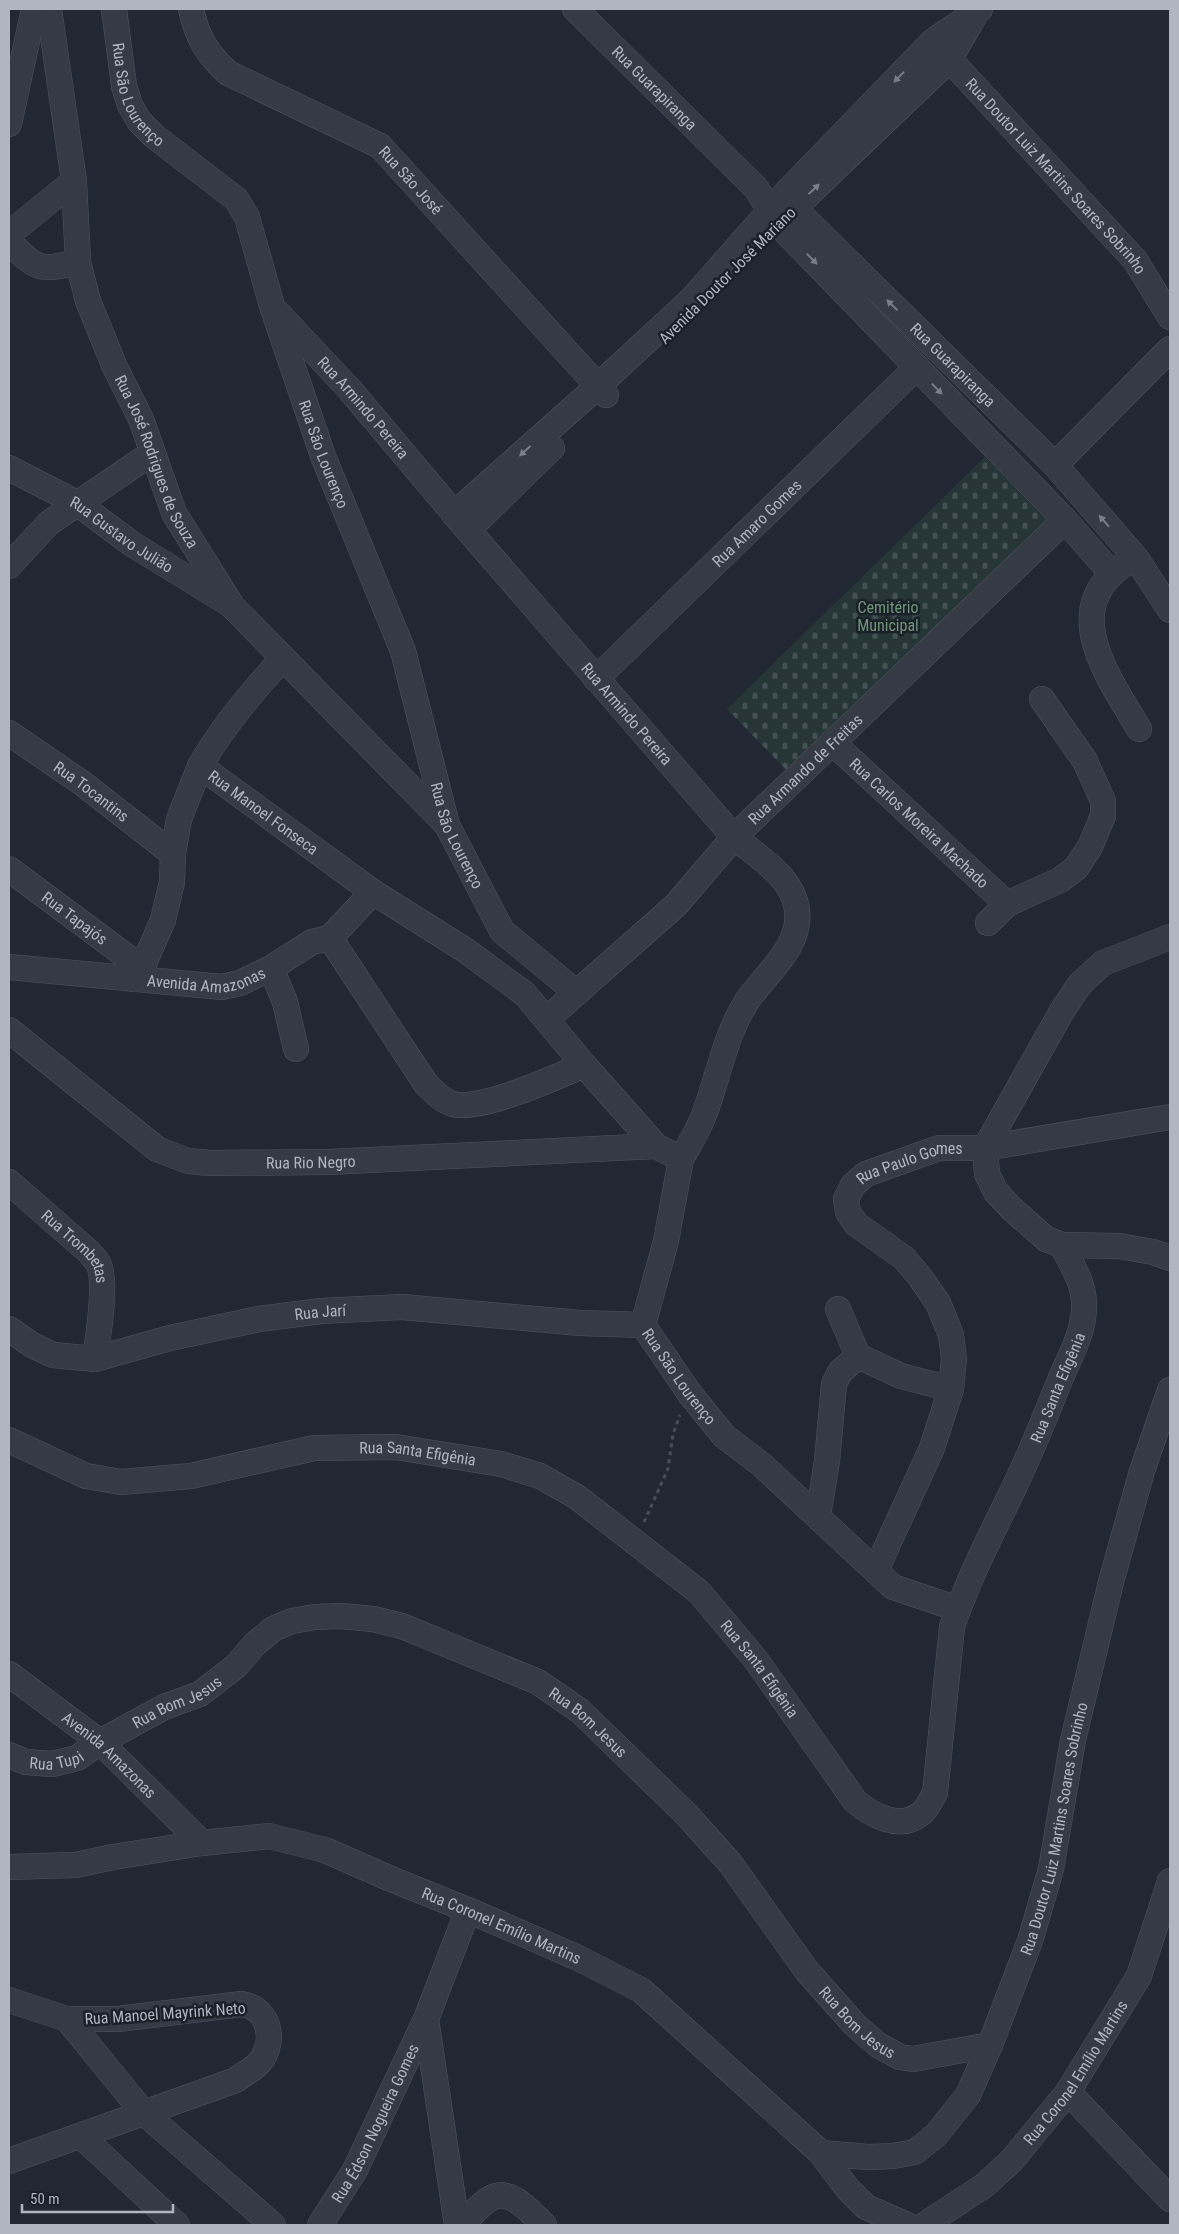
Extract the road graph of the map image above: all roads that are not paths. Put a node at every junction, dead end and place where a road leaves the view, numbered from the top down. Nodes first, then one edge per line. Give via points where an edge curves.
1 (34, 9) edge
2 (49, 9) edge
3 (114, 9) edge
4 (191, 9) edge
5 (575, 9) edge
6 (978, 10) edge
7 (933, 41) junction
8 (949, 60) junction
9 (9, 124) edge
10 (74, 181) junction
11 (780, 211) junction
12 (9, 234) edge
13 (9, 242) edge
14 (78, 262) junction
15 (272, 306) junction
16 (1170, 317) edge
17 (1170, 349) edge
18 (916, 368) junction
19 (602, 390) junction
20 (152, 453) junction
21 (1055, 465) junction
22 (9, 468) edge
23 (77, 503) junction
24 (1065, 520) junction
25 (461, 522) junction
26 (1136, 558) junction
27 (9, 566) edge
28 (1112, 573) junction
29 (232, 606) junction
30 (1170, 610) edge
31 (283, 658) junction
32 (596, 679) junction
33 (1042, 699) dead end
34 (1139, 729) dead end
35 (9, 733) edge
36 (832, 742) junction
37 (200, 766) junction
38 (447, 825) junction
39 (734, 837) junction
40 (172, 854) junction
41 (9, 869) edge
42 (373, 892) junction
43 (1007, 904) junction
44 (988, 923) dead end
45 (502, 931) junction
46 (1170, 937) edge
47 (330, 938) junction
48 (465, 950) junction
49 (9, 967) edge
50 (272, 968) junction
51 (138, 973) junction
52 (577, 993) junction
53 (547, 1019) junction
54 (9, 1030) edge
55 (296, 1049) dead end
56 (584, 1065) junction
57 (1170, 1117) edge
58 (656, 1146) junction
59 (986, 1148) junction
60 (681, 1159) junction
61 (9, 1182) edge
62 (1062, 1245) junction
63 (1170, 1258) edge
64 (838, 1309) dead end
65 (643, 1325) junction
66 (9, 1328) edge
67 (858, 1356) junction
68 (95, 1359) junction
69 (951, 1389) junction
70 (1170, 1390) edge
71 (9, 1440) edge
72 (818, 1516) junction
73 (876, 1570) junction
74 (958, 1610) junction
75 (9, 1674) edge
76 (100, 1742) junction
77 (9, 1755) edge
78 (202, 1843) junction
79 (9, 1867) edge
80 (1170, 1880) edge
81 (468, 1910) junction
82 (9, 2000) edge
83 (67, 2018) junction
84 (426, 2019) junction
85 (990, 2045) junction
86 (1068, 2092) junction
87 (143, 2112) junction
88 (81, 2136) junction
89 (9, 2142) edge
90 (37, 2150) junction
91 (821, 2153) junction
92 (9, 2161) edge
93 (1170, 2199) edge
94 (177, 2225) edge
95 (273, 2225) edge
96 (320, 2225) edge
97 (457, 2225) edge
98 (461, 2225) edge
99 (544, 2225) edge
100 (907, 2225) edge
101 (924, 2225) edge

1 - 9 street
2 - 10 street, Rua José Rodrigues de Souza
3 - 15 street, Rua São Lourenço via 120,65 130,105 139,121 154,136 236,198 247,217
4 - 19 street, Rua São José via 197,32 210,56 228,73 380,146
5 - 11 street, Rua Guarapiranga
6 - 7 street, Avenida Doutor José Mariano
6 - 8 street, Avenida Doutor José Mariano
7 - 8 street, Rua Doutor Luiz Martins Soares Sobrinho
7 -> 11 street, Avenida Doutor José Mariano
11 -> 8 street, Avenida Doutor José Mariano
8 - 16 street, Rua Doutor Luiz Martins Soares Sobrinho via 1135,260
10 - 12 street
10 - 14 street, Rua José Rodrigues de Souza
11 -> 18 street, Rua Guarapiranga
11 - 19 street, Avenida Doutor José Mariano
21 -> 11 street, Rua Guarapiranga
13 - 14 street via 39,267 48,269
14 - 20 street, Rua José Rodrigues de Souza via 88,301 114,365 141,419
15 - 25 street, Rua Armindo Pereira via 350,390
15 - 38 street, Rua São Lourenço via 323,456 403,651
17 - 21 street
18 -> 24 street, Rua Guarapiranga
18 - 32 street, Rua Amaro Gomes
19 - 25 street, Avenida Doutor José Mariano
20 - 23 street
20 - 29 street, Rua José Rodrigues de Souza via 174,513
26 -> 21 street, Rua Guarapiranga
22 - 23 street, Rua Gustavo Julião
23 - 27 street via 49,523
23 - 29 street, Rua Gustavo Julião via 132,544
24 - 28 street, Rua Guarapiranga
24 - 36 street, Rua Armando de Freitas
25 - 32 street, Rua Armindo Pereira
26 - 28 street
26 - 30 street, Rua Guarapiranga
28 - 34 street via 1092,603 1092,632 1108,676
29 - 31 street, Rua José Rodrigues de Souza
31 - 37 street via 240,706
31 - 38 street, Rua José Rodrigues de Souza
32 - 39 street, Rua Armindo Pereira
33 - 43 street via 1084,762 1102,801 1103,816 1090,847 1076,868 1060,880
35 - 40 street, Rua Tocantins via 82,783
36 - 39 street, Rua Armando de Freitas
36 - 43 street, Rua Carlos Moreira Machado
37 - 40 street, Rua Manoel Fonseca via 179,819
37 - 42 street, Rua Manoel Fonseca
38 - 45 street, Rua São Lourenço
39 - 52 street, Rua Armando de Freitas via 676,906
39 - 60 street, Rua Armindo Pereira via 780,875 796,906 797,924 795,936 747,1002 730,1036 703,1118
40 - 51 street, Rua Manoel Fonseca via 172,882 163,920
41 - 51 street, Rua Tapajós
42 - 47 street
42 - 48 street, Rua Manoel Fonseca
43 - 44 street
45 - 48 street
45 - 52 street
46 - 59 street via 1103,963 1080,984
47 - 50 street, Avenida Amazonas via 302,947
47 - 56 street via 426,1084 446,1101 458,1105 491,1100
48 - 53 street, Rua Manoel Fonseca via 525,994
49 - 51 street, Avenida Amazonas
50 - 51 street, Avenida Amazonas via 240,983 222,987
50 - 55 street via 285,1002
52 - 53 street, Rua Armando de Freitas
53 - 56 street
54 - 58 street, Rua Rio Negro via 157,1149 188,1160 210,1163 330,1162
56 - 58 street
57 - 59 street, Rua Paulo Gomes
58 - 60 street
59 - 62 street via 987,1174 996,1192 1046,1239
59 - 69 street, Rua Paulo Gomes via 939,1148 900,1161 866,1174 853,1185 846,1198 848,1212 856,1224 904,1258 938,1303 951,1335 954,1360
60 - 65 street, Rua São Lourenço via 666,1241
61 - 68 street, Rua Trombetas via 99,1264 102,1298
62 - 63 street via 1119,1246
62 - 74 street, Rua Santa Efigênia via 1081,1282 1084,1304 1082,1327 1048,1412 984,1546
64 - 67 street
65 - 68 street, Rua Jarí via 580,1324 402,1307 330,1311 259,1319 170,1338
65 - 72 street, Rua São Lourenço via 690,1394 724,1436 762,1465
66 - 68 street, Rua Jarí via 53,1355
67 - 69 street via 901,1376
67 - 72 street via 840,1372 834,1384
69 - 73 street, Rua Paulo Gomes via 932,1448
70 - 85 street, Rua Doutor Luiz Martins Soares Sobrinho via 1142,1471 1111,1582 1073,1740 1048,1878 1030,1941
71 - 74 street, Rua Santa Efigênia via 86,1476 121,1482 191,1476 314,1448 396,1447 501,1464 540,1476 577,1496 699,1592 756,1660 855,1801 867,1812 890,1820 907,1821 919,1815 935,1793 952,1627
72 - 73 street, Rua São Lourenço
73 - 74 street, Rua São Lourenço via 893,1588
75 - 76 street, Avenida Amazonas
76 - 77 street, Rua Tupi via 77,1758 52,1764 26,1762
76 - 78 street, Avenida Amazonas
76 - 85 street, Rua Bom Jesus via 164,1707 200,1694 236,1666 273,1629 292,1621 341,1616 402,1626 538,1682 580,1711 730,1863 807,1971 855,2025 878,2045 900,2058 913,2060
78 - 79 street, Rua Coronel Emílio Martins via 113,1856 76,1865
78 - 81 street, Rua Coronel Emílio Martins via 269,1836 325,1850
80 - 86 street, Rua Coronel Emílio Martins via 1138,1976
81 - 84 street, Rua Édson Nogueira Gomes
81 - 91 street, Rua Coronel Emílio Martins via 576,1957 641,1990
82 - 83 street, Rua Manoel Mayrink Neto
83 - 87 street
83 - 87 street, Rua Manoel Mayrink Neto via 118,2019 242,2004 261,2013 270,2036 267,2050 257,2065 236,2080
84 - 96 street, Rua Édson Nogueira Gomes via 355,2170
84 - 97 street, Rua Édson Nogueira Gomes
85 - 91 street, Rua Doutor Luiz Martins Soares Sobrinho via 968,2095 936,2135 915,2152 868,2157
86 - 93 street
86 - 101 street, Rua Coronel Emílio Martins via 999,2173
87 - 88 street, Rua Manoel Mayrink Neto
87 - 95 street
88 - 90 street, Rua Manoel Mayrink Neto
88 - 94 street
89 - 90 street
90 - 92 street, Rua Manoel Mayrink Neto
91 - 100 street, Rua Coronel Emílio Martins via 866,2207
98 - 99 street via 492,2197 506,2196 516,2199

